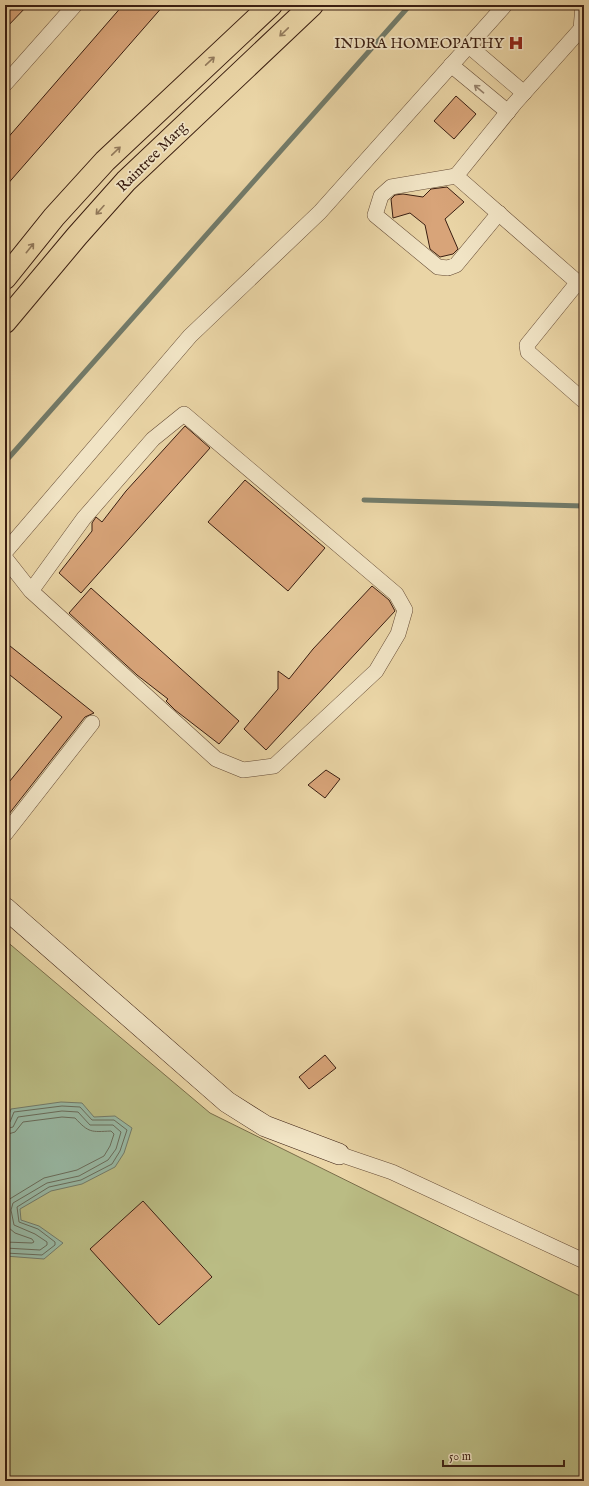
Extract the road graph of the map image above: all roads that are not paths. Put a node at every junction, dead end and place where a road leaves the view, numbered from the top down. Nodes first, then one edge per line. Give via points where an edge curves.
1 (75, 5) edge
2 (270, 5) edge
3 (312, 5) edge
4 (505, 5) edge
5 (583, 5) edge
6 (582, 31) edge
7 (468, 46) junction
8 (451, 65) junction
9 (5, 84) edge
10 (524, 92) junction
11 (508, 112) junction
12 (456, 176) junction
13 (498, 213) junction
14 (5, 278) edge
15 (581, 285) edge
16 (5, 322) edge
17 (584, 401) edge
18 (5, 552) edge
19 (5, 558) edge
20 (31, 591) junction
21 (92, 723) dead end
22 (5, 834) edge
23 (5, 908) edge
24 (339, 1154) joint
25 (584, 1261) edge

1 - 9 street
14 -> 2 main road, Raintree Marg via 54,217 105,161
3 -> 16 main road, Raintree Marg via 126,181
4 - 7 street
5 - 6 street
6 - 10 street
7 - 8 street
7 - 10 street
11 -> 8 street
8 - 18 street via 320,212 190,336
10 - 11 street
11 - 12 street
12 - 13 street
12 - 13 street via 391,187 381,196 375,215 438,267 448,268 456,265
13 - 15 street
15 - 17 street via 527,345 528,352
19 - 20 street
20 - 20 street via 216,759 243,770 274,766 376,672 398,634 405,610 396,594 184,414 153,439 84,518
21 - 22 street
23 - 24 street via 227,1102 265,1126
24 - 25 street via 392,1172

